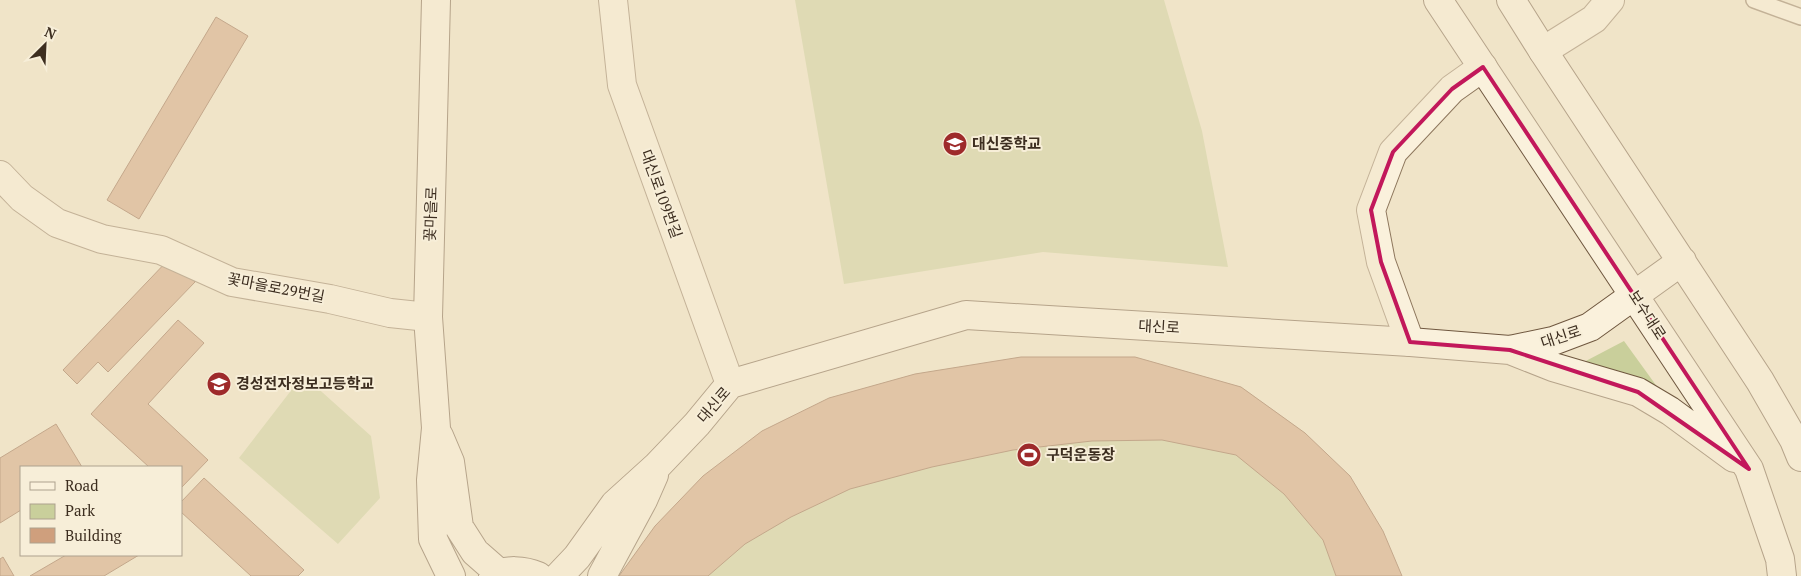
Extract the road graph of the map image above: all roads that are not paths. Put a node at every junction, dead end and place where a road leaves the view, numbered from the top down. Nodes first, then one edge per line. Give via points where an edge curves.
1 (436, 0) edge
2 (613, 0) edge
3 (1438, 0) edge
4 (1511, 0) edge
5 (1610, 0) edge
6 (1754, 0) edge
7 (1801, 17) edge
8 (1542, 52) junction
9 (1483, 67) junction
10 (0, 175) edge
11 (1682, 261) junction
12 (1635, 296) junction
13 (428, 317) junction
14 (1410, 342) junction
15 (1510, 350) junction
16 (730, 384) junction
17 (436, 428) junction
18 (1801, 457) edge
19 (657, 466) junction
20 (1749, 469) junction
21 (1788, 562) edge
22 (496, 574) edge
23 (451, 576) edge
24 (538, 576) edge
25 (559, 576) edge
26 (602, 576) edge

1 - 13 street, 꽃마을로
2 - 16 street, 대신로109번길 via 622,85
3 - 9 street, 보수대로
4 - 8 street
5 - 8 street via 1594,19
6 - 7 lane
8 - 11 street
9 - 12 street, 보수대로
9 - 14 street via 1452,89 1393,152 1371,210 1381,262
10 - 13 street, 꽃마을로29번길 via 22,198 57,223 102,239 161,250 232,282 390,313
11 - 12 street, 대신로
11 - 18 street via 1760,381
12 - 15 street, 대신로 via 1590,327 1553,341
12 - 20 street, 보수대로
13 - 17 street, 꽃마을로
14 - 15 street, 대신로
14 - 16 street, 대신로 via 966,315
15 - 20 street via 1638,392 1670,411
16 - 19 street, 대신로
17 - 22 street, 꽃마을로 via 450,462 459,527 475,552
17 - 23 street, 꽃마을로 via 431,480 433,539
19 - 25 street, 대신로 via 615,504 577,557
19 - 26 street, 대신로 via 643,500
20 - 21 street, 보수대로
22 - 24 street, 꽃마을로 via 517,571

